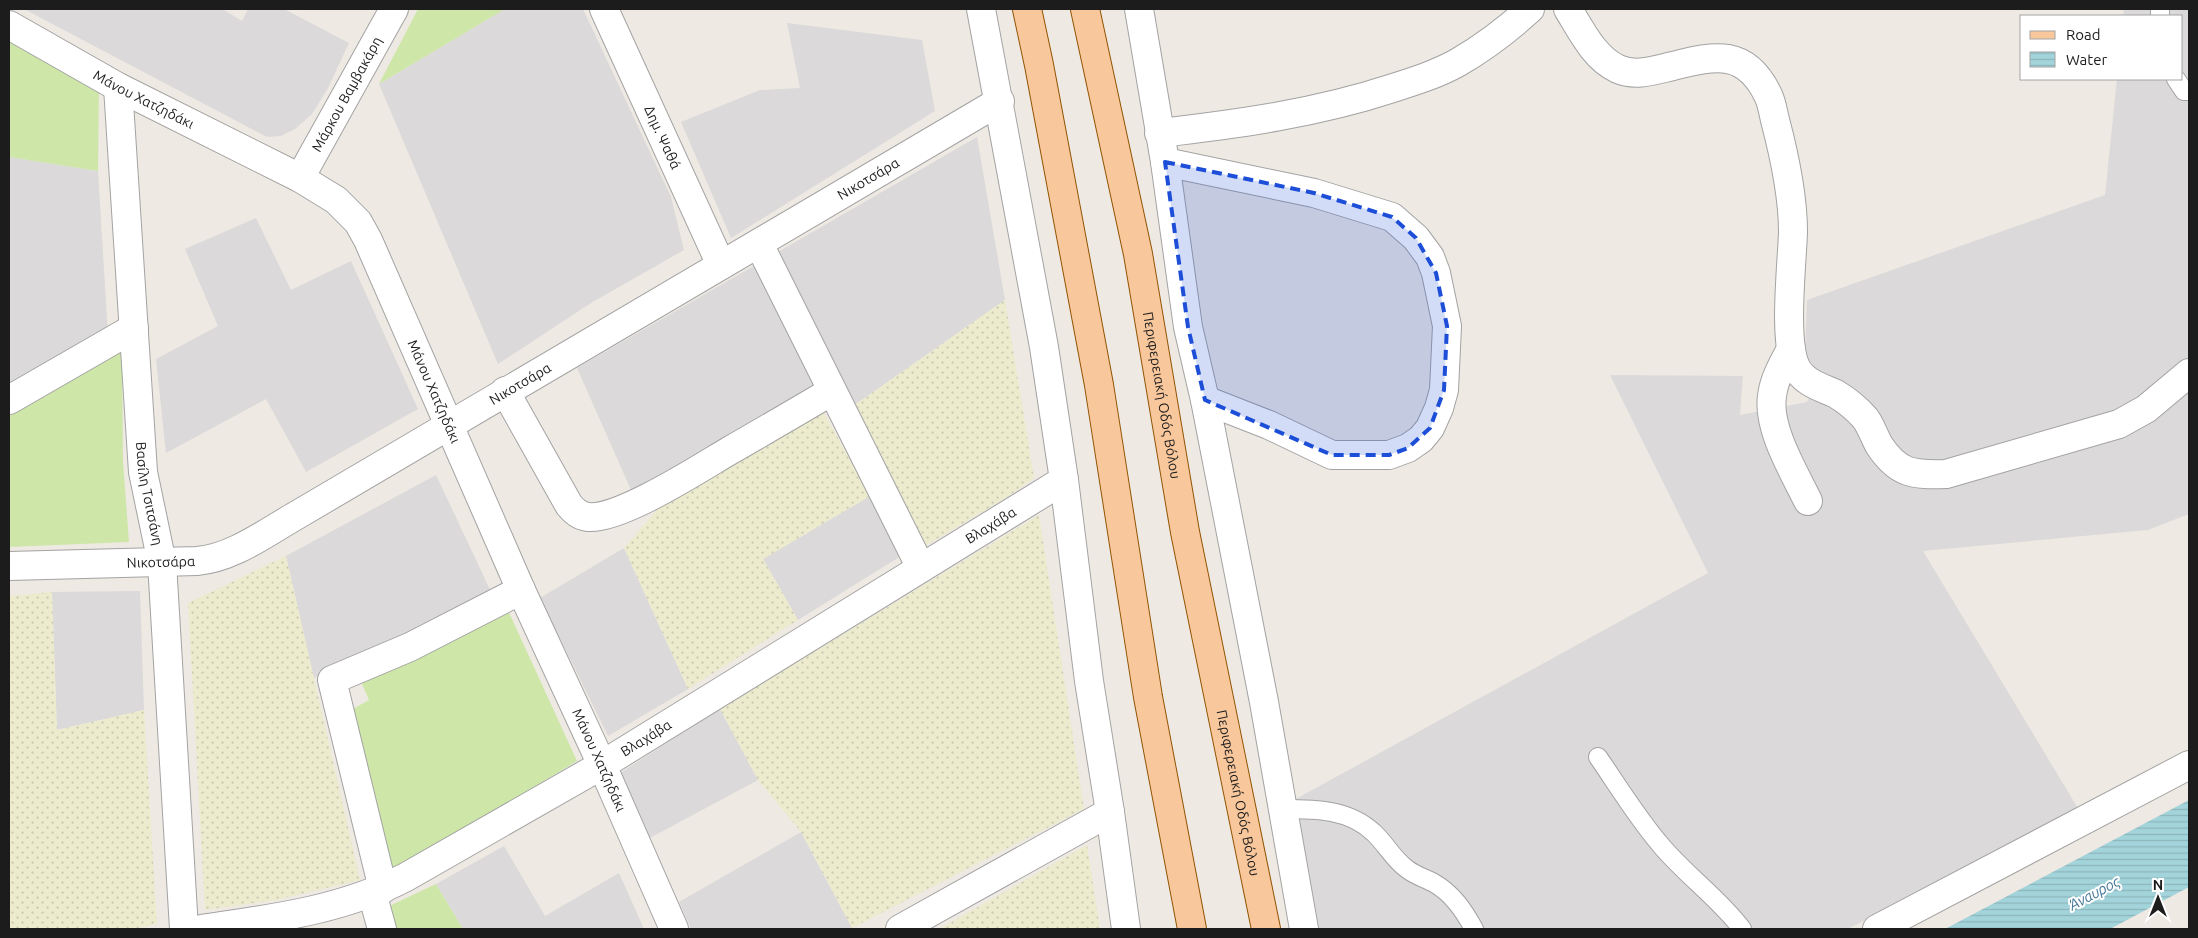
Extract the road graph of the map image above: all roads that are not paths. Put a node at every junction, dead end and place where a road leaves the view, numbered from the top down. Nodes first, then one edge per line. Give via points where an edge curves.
1 (394, 9) edge
2 (604, 9) edge
3 (982, 9) edge
4 (1027, 9) edge
5 (1085, 9) edge
6 (1139, 9) edge
7 (1530, 9) edge
8 (1568, 9) edge
9 (9, 25) edge
10 (2177, 80) edge
11 (118, 86) junction
12 (2189, 91) edge
13 (1000, 101) junction
14 (1159, 133) junction
15 (1166, 162) junction
16 (300, 178) junction
17 (759, 244) junction
18 (721, 265) junction
19 (134, 328) junction
20 (1791, 349) junction
21 (2189, 373) edge
22 (505, 391) junction
23 (832, 391) junction
24 (9, 400) edge
25 (1205, 400) junction
26 (448, 426) junction
27 (1064, 480) junction
28 (1808, 501) dead end
29 (162, 563) junction
30 (9, 566) edge
31 (921, 568) junction
32 (521, 590) junction
33 (1598, 757) dead end
34 (602, 764) junction
35 (2189, 765) edge
36 (1283, 809) junction
37 (1110, 812) junction
38 (377, 891) junction
39 (184, 929) edge
40 (201, 929) edge
41 (382, 929) edge
42 (674, 929) edge
43 (900, 929) edge
44 (1126, 929) edge
45 (1192, 929) edge
46 (1266, 929) edge
47 (1304, 929) edge
48 (1474, 929) edge
49 (1742, 929) edge
50 (1877, 929) edge

1 - 16 street, Μάρκου Βαμβακάρη
2 - 18 street, Δημ. Ψαθά
3 - 13 street
4 - 45 main road via 1099,385 1148,697
5 - 46 main road, Περιφερειακή Οδός Βόλου via 1138,254 1185,532
6 - 14 street
7 - 14 street via 1492,40 1456,63 1423,78 1357,100 1256,122
8 - 20 street via 1599,54 1619,70 1639,73 1702,60 1730,58 1748,66 1758,76 1769,96 1777,126 1792,214
9 - 11 street, Μάνου Χατζηδάκι
10 - 12 lane via 2184,91
11 - 16 street, Μάνου Χατζηδάκι
11 - 19 street, Βασίλη Τσιτσάνη
13 - 17 street, Νικοτσάρα
13 - 27 street
14 - 15 street
15 - 25 street via 1188,327
15 - 25 street via 1314,192 1392,217 1416,238 1430,257 1447,326 1444,390 1439,408 1421,440 1389,455 1332,455
16 - 26 street, Μάνου Χατζηδάκι via 340,203 364,231
17 - 18 street, Νικοτσάρα
17 - 23 street
18 - 22 street, Νικοτσάρα
19 - 24 street
19 - 29 street, Βασίλη Τσιτσάνη via 144,472
20 - 21 street via 1796,367 1805,380 1852,406 1864,418 1892,463 1919,475 1946,474 2119,424 2146,409
20 - 28 street via 1777,376 1771,397 1774,422 1784,451
22 - 23 street via 569,505 578,514 588,517 600,516 659,492
22 - 26 street, Νικοτσάρα
23 - 31 street
25 - 36 street
26 - 29 street, Νικοτσάρα via 235,549 204,561
26 - 32 street, Μάνου Χατζηδάκι
27 - 31 street, Βλαχάβα
27 - 37 street via 1089,681
29 - 30 street, Νικοτσάρα
29 - 39 street, Βασίλη Τσιτσάνη
31 - 34 street, Βλαχάβα
32 - 34 street, Μάνου Χατζηδάκι
32 - 38 street via 410,646 332,680
33 - 49 lane via 1658,842
34 - 38 street, Βλαχάβα
34 - 42 street, Μάνου Χατζηδάκι
35 - 50 street
36 - 47 street
36 - 48 lane via 1329,811 1364,825 1406,868 1447,891
37 - 43 street
37 - 44 street
38 - 40 street, Βλαχάβα via 272,919
38 - 41 street

